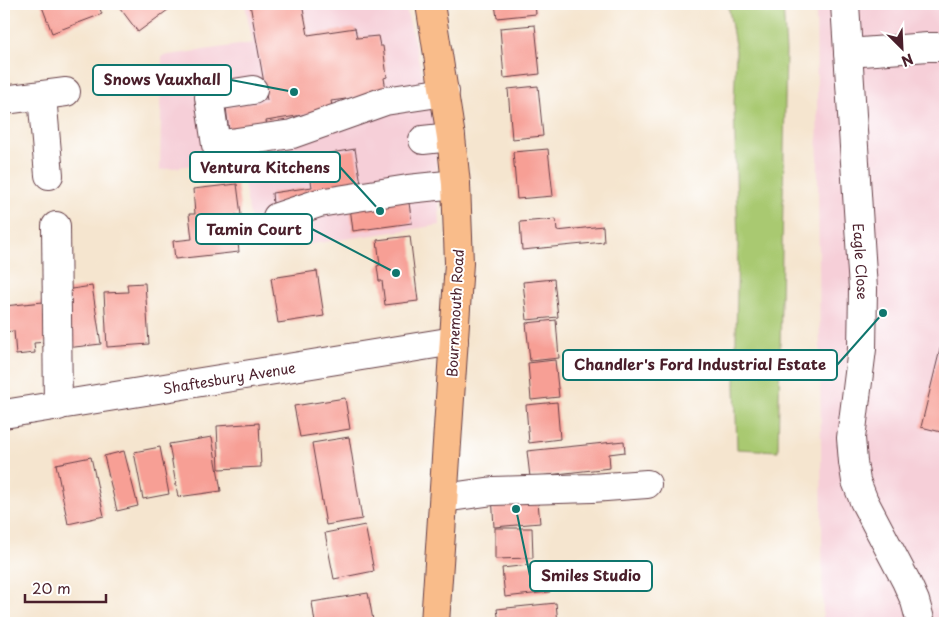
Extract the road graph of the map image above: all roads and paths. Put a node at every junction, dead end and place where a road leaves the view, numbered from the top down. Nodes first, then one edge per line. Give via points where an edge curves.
1 (430, 4) edge
2 (845, 4) edge
3 (945, 47) edge
4 (848, 53) junction
5 (253, 90) dead end
6 (445, 92) junction
7 (4, 100) edge
8 (452, 137) junction
9 (423, 140) dead end
10 (49, 175) dead end
11 (456, 184) junction
12 (277, 217) dead end
13 (56, 226) dead end
14 (454, 341) junction
15 (58, 406) junction
16 (4, 414) edge
17 (647, 484) dead end
18 (444, 498) junction
19 (436, 623) edge
20 (921, 623) edge

1 - 6 main road, Bournemouth Road
2 - 4 street, Eagle Close
3 - 4 street
4 - 20 street, Eagle Close via 863,289 862,349 851,438 852,462 864,501 906,581
5 - 6 street via 209,97 216,145 292,134 385,101
6 - 8 main road, Bournemouth Road
7 - 10 street via 54,94
8 - 9 street
8 - 11 main road, Bournemouth Road
11 - 12 street via 319,203
11 - 14 main road, Bournemouth Road via 459,263
13 - 15 street
14 - 15 street, Shaftesbury Avenue via 378,343
14 - 18 main road, Bournemouth Road
15 - 16 street, Shaftesbury Avenue
17 - 18 street via 493,491
18 - 19 main road, Bournemouth Road

